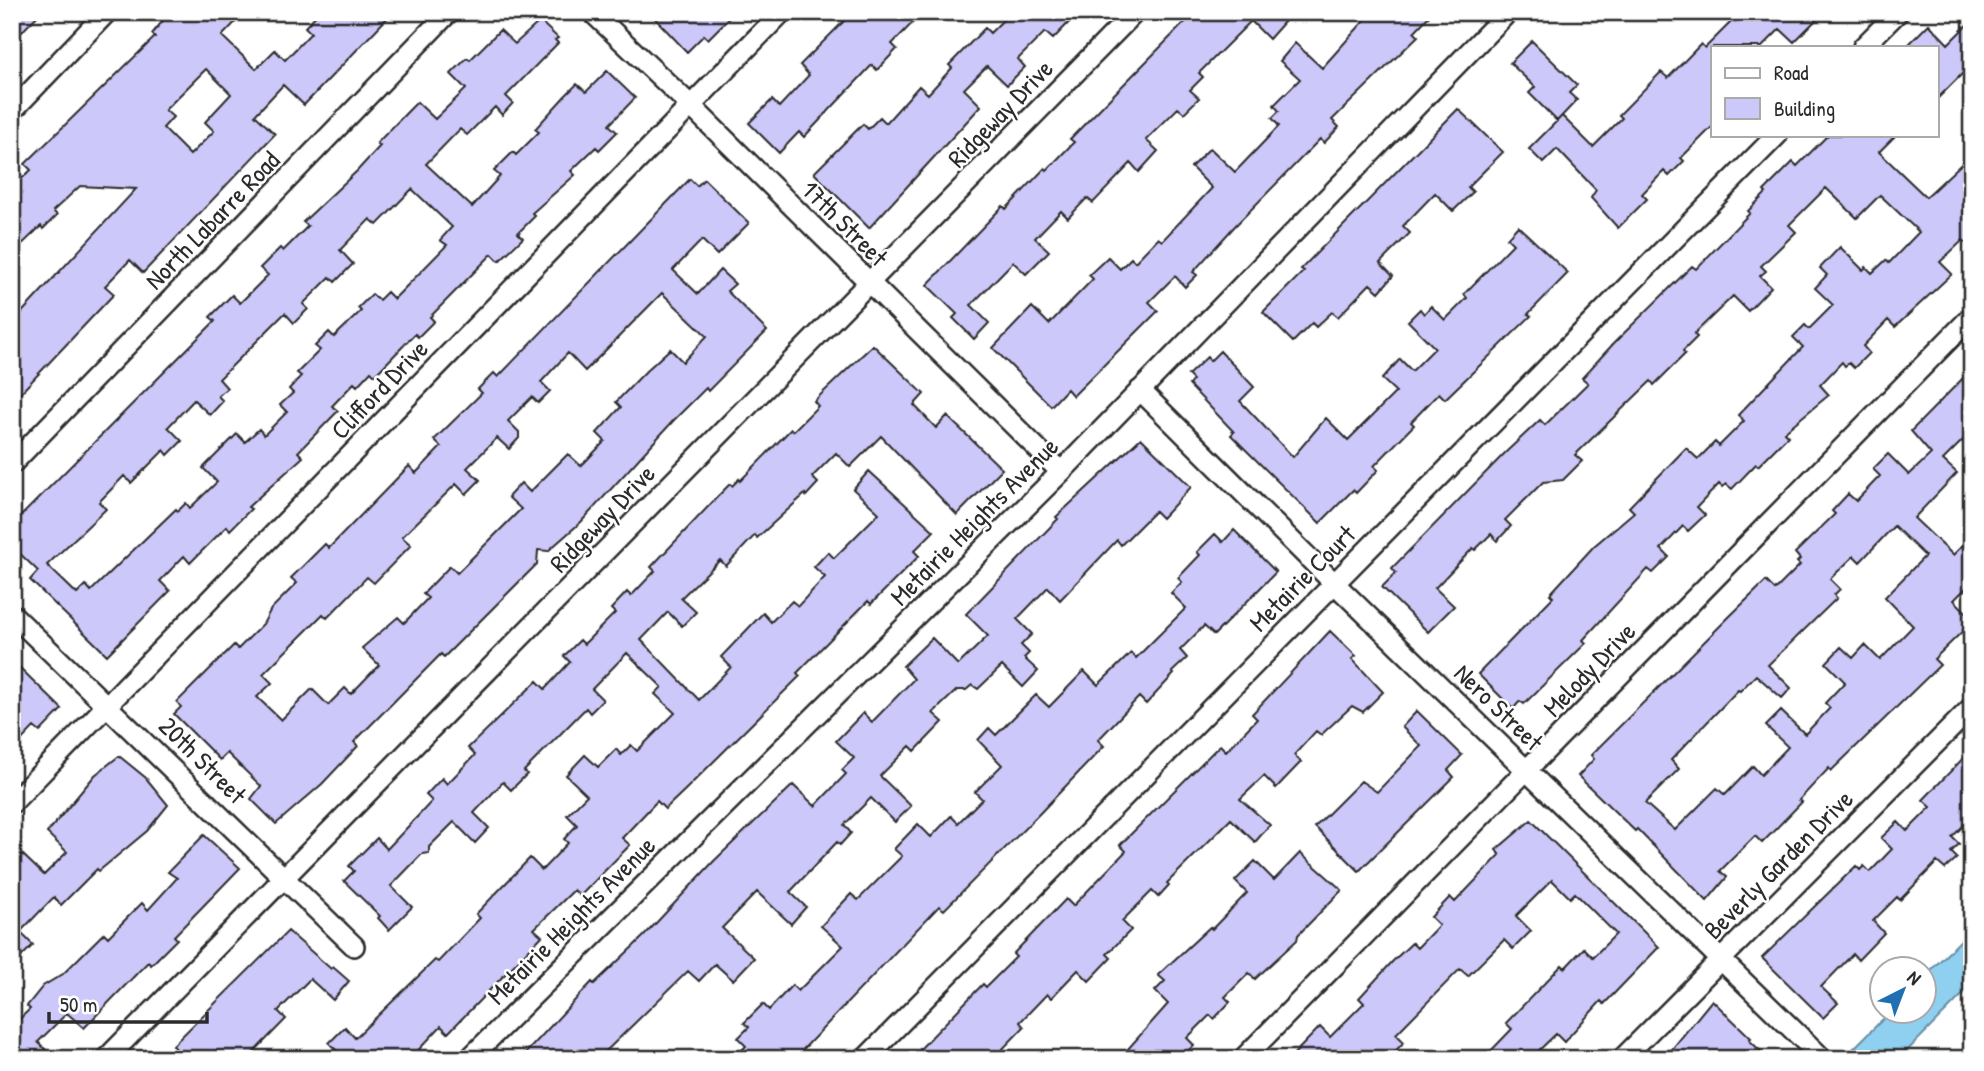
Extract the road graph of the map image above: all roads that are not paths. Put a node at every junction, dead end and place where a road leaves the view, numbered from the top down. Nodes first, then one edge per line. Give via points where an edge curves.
1 (107, 12) edge
2 (449, 12) edge
3 (592, 12) edge
4 (782, 12) edge
5 (1135, 12) edge
6 (1508, 12) edge
7 (1898, 12) edge
8 (1864, 46) edge
9 (691, 106) junction
10 (12, 111) edge
11 (1776, 136) edge
12 (869, 284) junction
13 (1972, 316) edge
14 (1140, 390) junction
15 (12, 464) edge
16 (1061, 471) junction
17 (1334, 583) junction
18 (12, 614) edge
19 (108, 704) junction
20 (1972, 706) edge
21 (1526, 771) junction
22 (12, 803) edge
23 (285, 879) junction
24 (354, 946) dead end
25 (1722, 958) junction
26 (1821, 1057) edge
27 (106, 1059) edge
28 (469, 1059) edge
29 (865, 1059) edge
30 (1243, 1059) edge
31 (1622, 1059) edge

1 - 10 street
2 - 15 street, North Labarre Road
3 - 9 street, 17th Street
4 - 9 street, Clifford Drive
5 - 12 street, Ridgeway Drive
6 - 14 street, Metairie Heights Avenue
7 - 8 street
9 - 12 street, 17th Street
9 - 19 street, Clifford Drive
11 - 17 street, Metairie Court
12 - 16 street, 17th Street
12 - 23 street, Ridgeway Drive
13 - 21 street, Melody Drive
14 - 16 street, Metairie Heights Avenue
14 - 17 street, Nero Street
16 - 28 street, Metairie Heights Avenue
17 - 21 street, Nero Street
17 - 29 street, Metairie Court
18 - 19 street, 20th Street
19 - 22 street, Clifford Drive
19 - 23 street, 20th Street
20 - 25 street, Beverly Garden Drive
21 - 25 street, Nero Street
21 - 30 street, Melody Drive
23 - 24 street, 20th Street
23 - 27 street, Ridgeway Drive
25 - 26 street, Nero Street
25 - 31 street, Beverly Garden Drive

